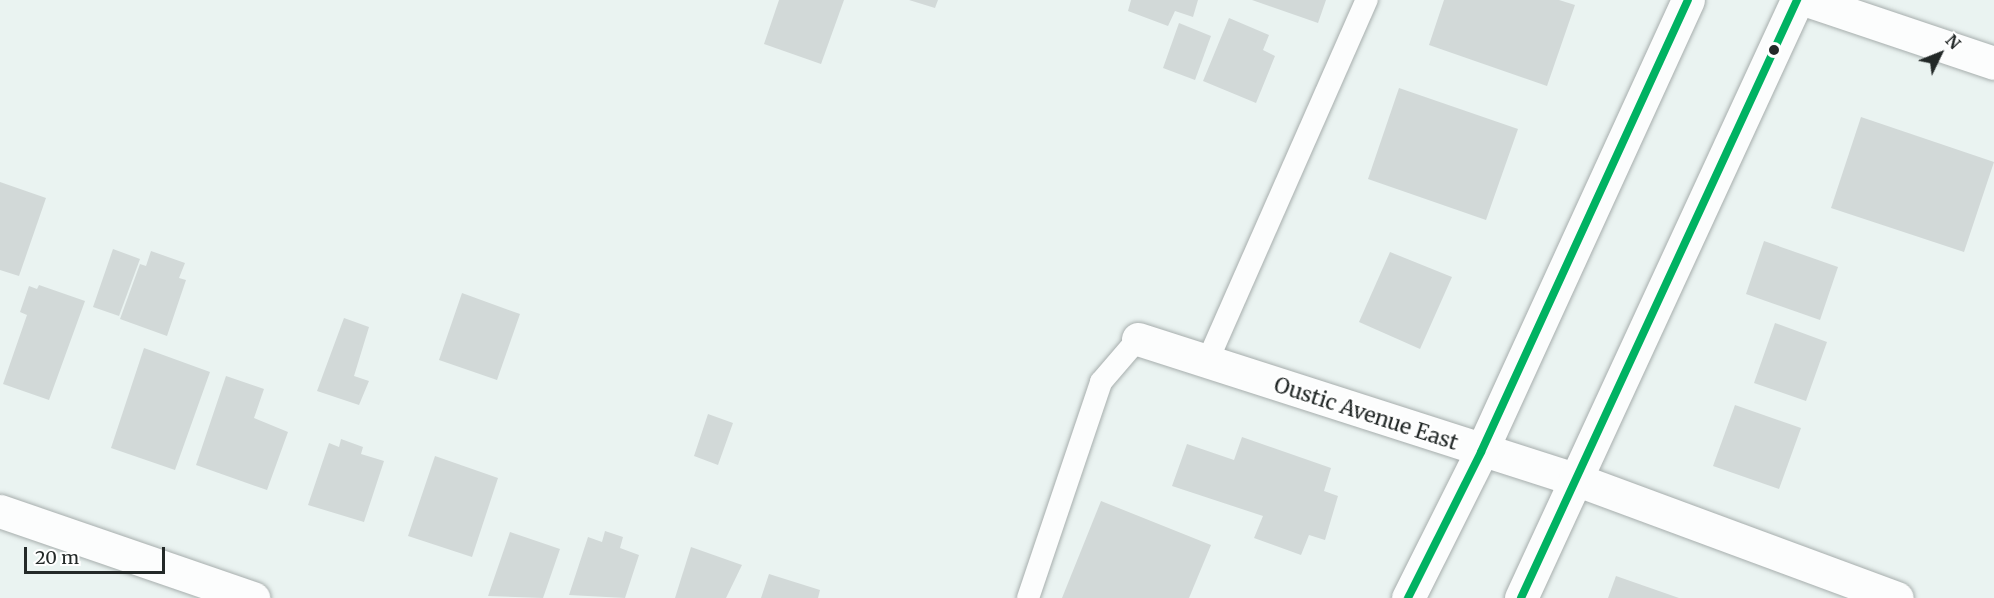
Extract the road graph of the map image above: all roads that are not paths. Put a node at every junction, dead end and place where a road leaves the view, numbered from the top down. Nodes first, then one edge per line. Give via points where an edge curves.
1 (1367, 0) edge
2 (1688, 0) edge
3 (1797, 0) edge
4 (1808, 0) edge
5 (1994, 63) edge
6 (1138, 339) joint
7 (1207, 362) junction
8 (1481, 452) junction
9 (1575, 479) junction
10 (0, 511) edge
11 (1843, 589) edge
12 (254, 598) edge
13 (1028, 598) edge
14 (1408, 598) edge
15 (1521, 598) edge
16 (1898, 598) edge

1 - 7 lane
2 - 8 main road
3 - 9 main road
4 - 5 main road
6 - 7 main road, Oustic Avenue East
6 - 13 lane via 1101,382
7 - 8 main road, Oustic Avenue East
8 - 9 main road, Oustic Avenue East
8 - 14 main road
9 - 11 main road, Oustic Avenue East
9 - 15 main road
10 - 12 main road
11 - 16 main road, Oustic Avenue East

